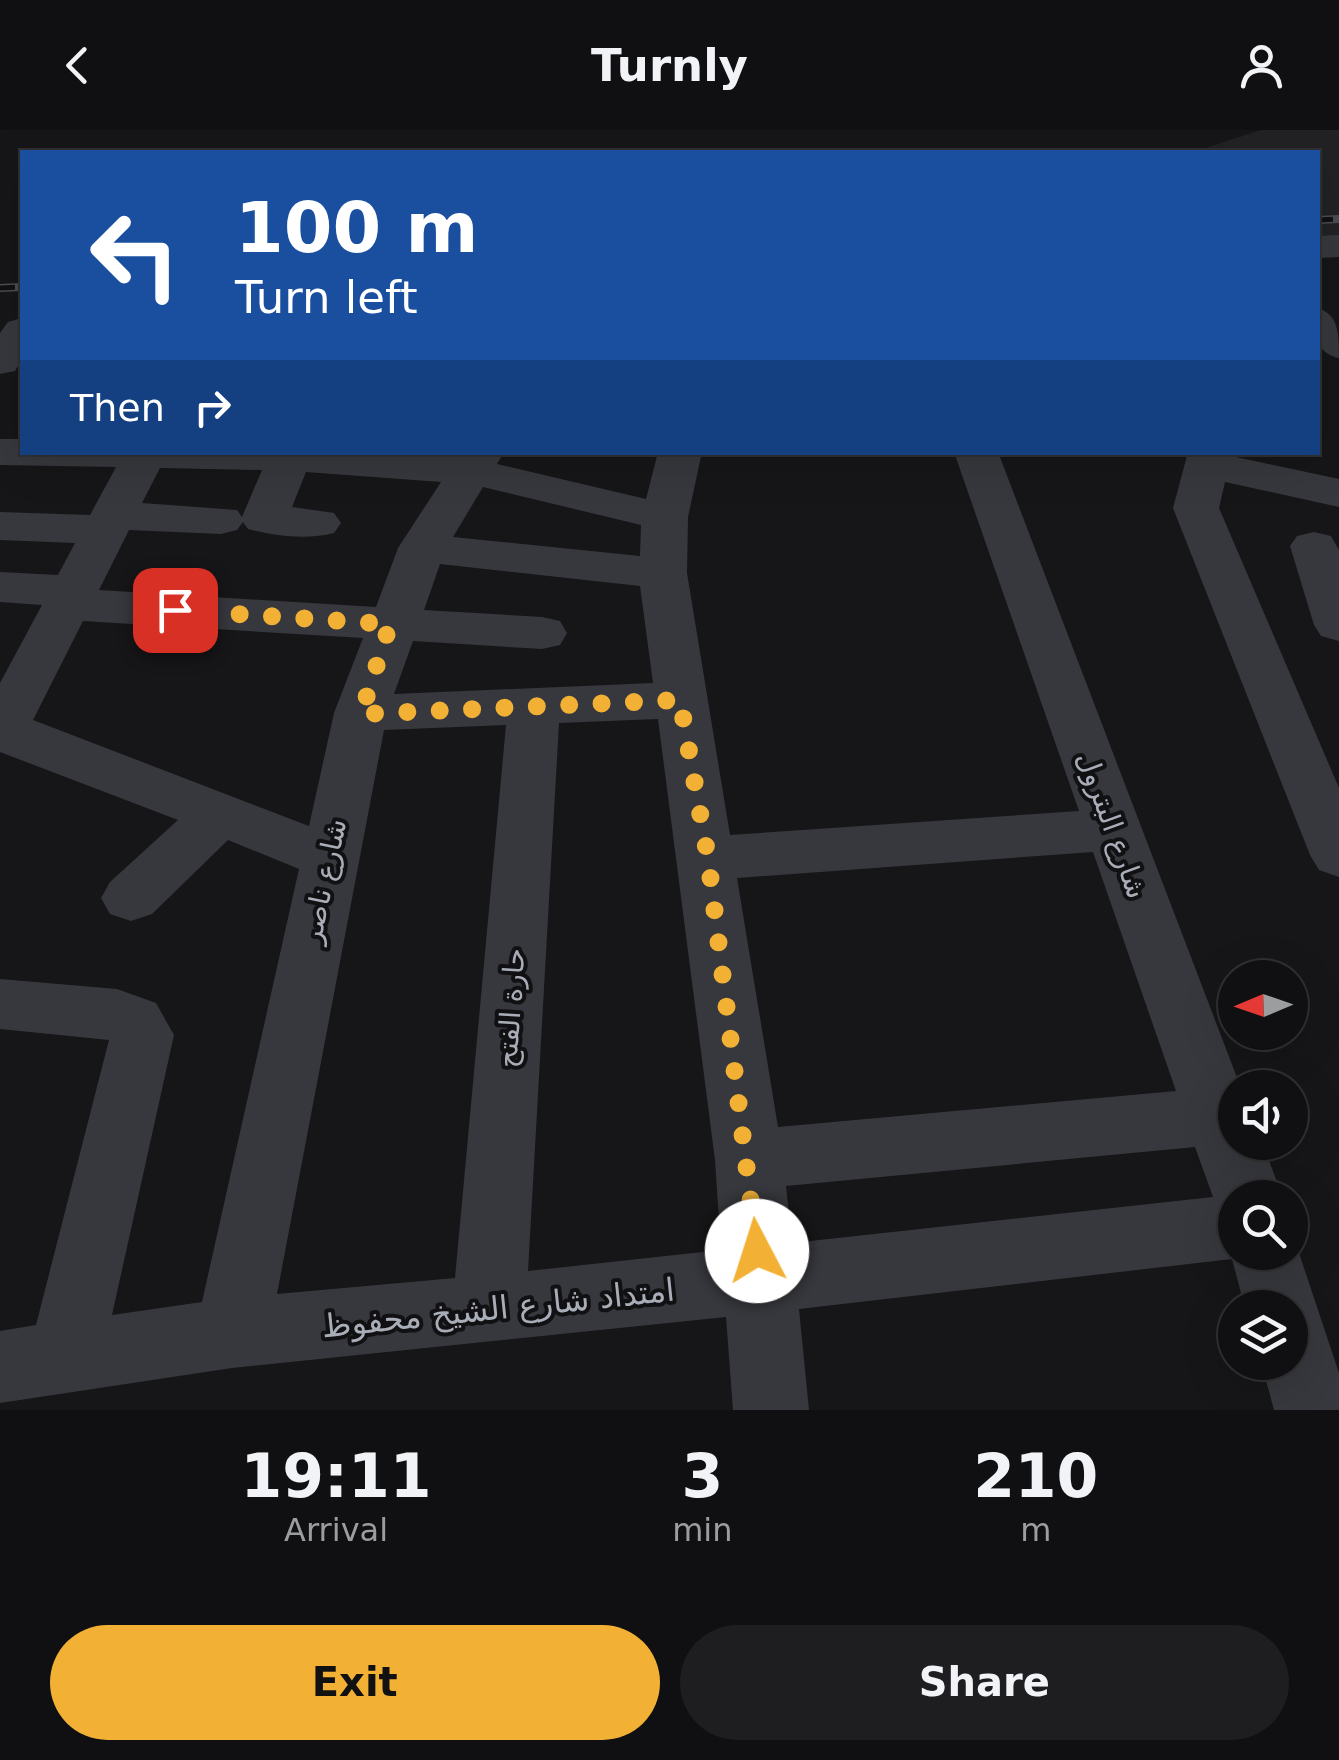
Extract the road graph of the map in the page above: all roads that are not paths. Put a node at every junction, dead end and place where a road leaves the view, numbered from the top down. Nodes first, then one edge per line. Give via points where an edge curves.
1 (20, 333) edge
2 (0, 362) edge
3 (144, 455) edge
4 (290, 455) edge
5 (679, 455) edge
6 (977, 455) edge
7 (1209, 459) edge
8 (476, 462) edge
9 (1326, 479) edge
10 (222, 520) dead end
11 (109, 523) junction
12 (318, 523) dead end
13 (0, 526) edge
14 (664, 545) junction
15 (1314, 546) dead end
16 (422, 548) junction
17 (0, 587) edge
18 (70, 597) junction
19 (390, 624) junction
20 (1339, 624) edge
21 (542, 633) dead end
22 (680, 700) junction
23 (534, 706) junction
24 (361, 714) junction
25 (2, 731) edge
26 (1322, 778) edge
27 (219, 814) junction
28 (1114, 830) junction
29 (1339, 856) edge
30 (328, 857) junction
31 (708, 858) junction
32 (131, 898) dead end
33 (0, 1004) edge
34 (1218, 1116) joint
35 (749, 1160) junction
36 (1218, 1229) edge
37 (760, 1281) junction
38 (488, 1310) junction
39 (232, 1333) junction
40 (33, 1363) edge
41 (1303, 1380) edge
42 (771, 1410) edge
43 (1312, 1410) edge

1 - 2 street
3 - 11 street
4 - 8 street
4 - 12 street via 264,519
5 - 14 street
6 - 28 street, شارع البترول
7 - 9 street
7 - 26 street via 1196,508
8 - 14 street
8 - 16 street, شارع ناصر
10 - 11 street
11 - 13 street
11 - 18 street
14 - 16 street
14 - 22 street
15 - 20 street
16 - 19 street, شارع ناصر
17 - 18 street
18 - 19 street
18 - 25 street
19 - 21 street
19 - 24 street, شارع ناصر
22 - 23 street
22 - 31 street
23 - 24 street
23 - 38 street, حارة الفتح
24 - 30 street, شارع ناصر
25 - 27 street
26 - 29 street
27 - 30 street
27 - 32 street
28 - 31 street
28 - 34 street, شارع البترول
30 - 39 street, شارع ناصر
31 - 35 street
33 - 40 street via 118,1015 134,1021 142,1034
34 - 35 street
35 - 37 street
36 - 37 street, امتداد شارع الشيخ محفوظ
37 - 38 street, امتداد شارع الشيخ محفوظ
37 - 42 street
38 - 39 street, امتداد شارع الشيخ محفوظ
39 - 40 street, امتداد شارع الشيخ محفوظ
41 - 43 street

